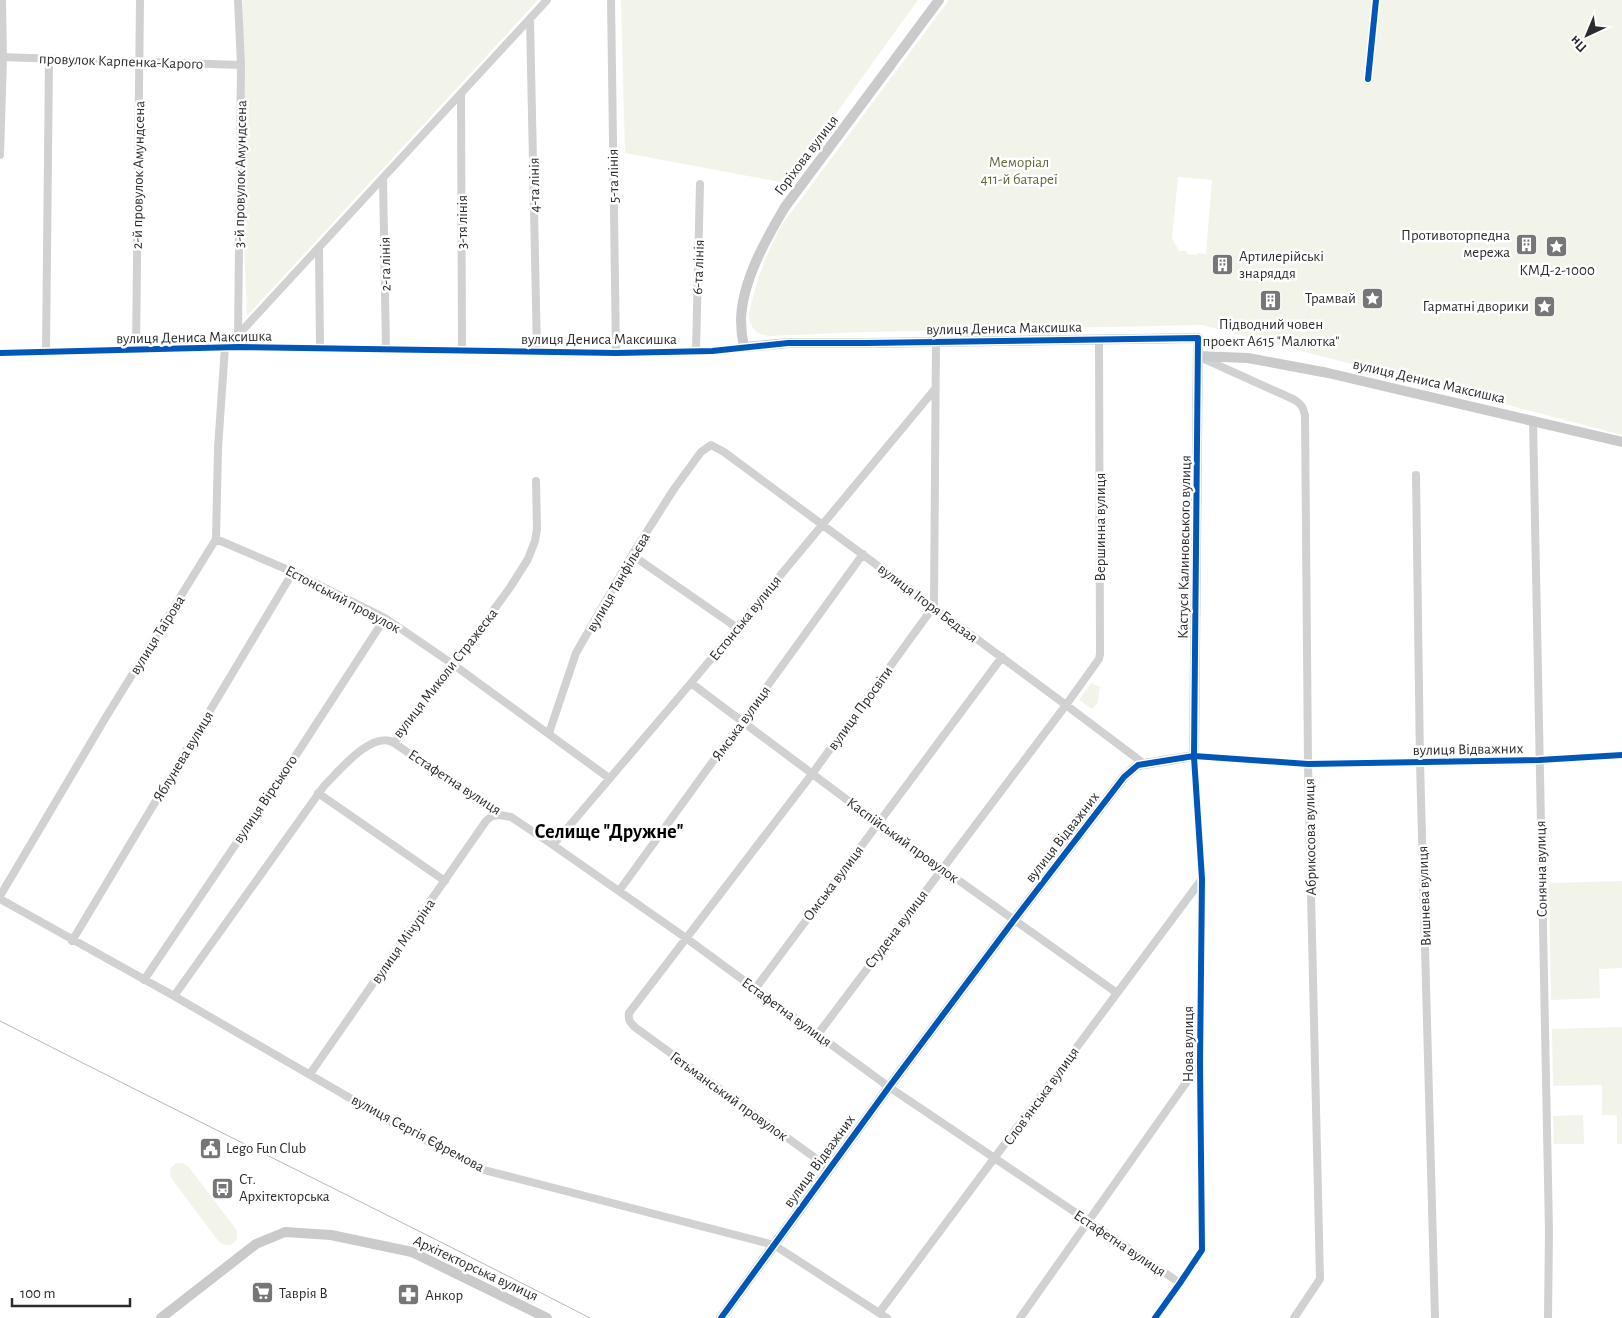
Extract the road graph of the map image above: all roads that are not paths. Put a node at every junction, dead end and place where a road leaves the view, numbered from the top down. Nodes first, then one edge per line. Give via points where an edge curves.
1 (2, 0) edge
2 (140, 0) edge
3 (238, 0) edge
4 (548, 0) edge
5 (611, 0) edge
6 (939, 0) edge
7 (530, 18) junction
8 (2, 57) edge
9 (50, 59) junction
10 (140, 62) junction
11 (241, 65) junction
12 (461, 94) junction
13 (0, 155) edge
14 (383, 178) junction
15 (700, 184) dead end
16 (319, 248) junction
17 (238, 335) junction
18 (1198, 338) joint
19 (1099, 339) junction
20 (936, 341) junction
21 (238, 347) junction
22 (744, 347) junction
23 (225, 348) junction
24 (320, 348) junction
25 (136, 350) junction
26 (386, 350) junction
27 (462, 351) junction
28 (696, 351) junction
29 (46, 352) junction
30 (537, 352) junction
31 (0, 353) edge
32 (616, 353) junction
33 (1198, 356) junction
34 (935, 389) junction
35 (1532, 420) junction
36 (1622, 442) edge
37 (711, 445) joint
38 (1416, 475) dead end
39 (536, 481) dead end
40 (822, 524) junction
41 (216, 539) junction
42 (863, 554) junction
43 (632, 555) junction
44 (293, 572) junction
45 (934, 606) junction
46 (385, 618) junction
47 (736, 627) junction
48 (1002, 657) junction
49 (454, 665) junction
50 (691, 684) junction
51 (1066, 705) junction
52 (742, 723) junction
53 (549, 734) junction
54 (394, 743) junction
55 (1622, 755) edge
56 (1194, 756) junction
57 (1538, 760) junction
58 (1420, 762) junction
59 (1143, 763) junction
60 (1308, 764) junction
61 (812, 774) junction
62 (609, 778) junction
63 (318, 794) junction
64 (500, 814) junction
65 (878, 822) junction
66 (553, 845) junction
67 (942, 868) junction
68 (1202, 879) junction
69 (445, 881) junction
70 (619, 891) junction
71 (0, 898) edge
72 (1014, 920) junction
73 (686, 938) junction
74 (72, 941) junction
75 (144, 980) junction
76 (755, 989) junction
77 (1117, 993) junction
78 (174, 996) junction
79 (630, 1022) joint
80 (818, 1034) junction
81 (1200, 1063) junction
82 (310, 1074) junction
83 (889, 1087) junction
84 (995, 1158) junction
85 (829, 1168) junction
86 (1088, 1221) junction
87 (774, 1245) junction
88 (1180, 1283) junction
89 (879, 1313) junction
90 (161, 1318) edge
91 (548, 1318) edge
92 (720, 1318) edge
93 (887, 1318) edge
94 (1020, 1318) edge
95 (1155, 1318) edge
96 (1294, 1318) edge
97 (1435, 1318) edge
98 (1548, 1318) edge

1 - 8 street
2 - 10 street, 2-й провулок Амундсена
3 - 11 street, 3-й провулок Амундсена
4 - 7 street
5 - 32 street, 5-та лінія
6 - 22 street, Горіхова вулиця via 785,207 770,232 743,304 741,331
7 - 12 street
7 - 30 street, 4-та лінія
8 - 9 street, провулок Карпенка-Карого
8 - 13 street
9 - 10 street, провулок Карпенка-Карого
9 - 29 street
10 - 11 street, провулок Карпенка-Карого
10 - 25 street, 2-й провулок Амундсена
11 - 17 street, 3-й провулок Амундсена
12 - 14 street
12 - 27 street, 3-тя лінія
14 - 16 street
14 - 26 street, 2-га лінія
15 - 28 street, 6-та лінія
16 - 17 street
16 - 24 street
17 - 21 street, 3-й провулок Амундсена
18 - 19 street, вулиця Дениса Максишка
18 - 33 street, Кастуся Калиновського вулиця
19 - 20 street, вулиця Дениса Максишка
19 - 51 street, Вершинна вулиця via 1100,654
20 - 22 street, вулиця Дениса Максишка via 788,343
20 - 34 street
21 - 23 street, вулиця Дениса Максишка
21 - 24 street, вулиця Дениса Максишка
22 - 28 street, вулиця Дениса Максишка
23 - 25 street, вулиця Дениса Максишка
23 - 41 street
24 - 26 street, вулиця Дениса Максишка
25 - 29 street, вулиця Дениса Максишка
26 - 27 street, вулиця Дениса Максишка
27 - 30 street, вулиця Дениса Максишка
28 - 32 street, вулиця Дениса Максишка
29 - 31 street, вулиця Дениса Максишка
30 - 32 street, вулиця Дениса Максишка
33 - 35 street, вулиця Дениса Максишка via 1248,358 1328,373
33 - 56 street, Кастуся Калиновського вулиця
33 - 60 street, Абрикосова вулиця via 1295,400 1304,408
34 - 40 street, Естонська вулиця
34 - 45 street
35 - 36 street, вулиця Дениса Максишка
35 - 57 street, Сонячна вулиця
37 - 40 street, вулиця Ігоря Бедзая
37 - 43 street, вулиця Танфільєва via 701,452 674,489
38 - 58 street, Вишнева вулиця
39 - 49 street, вулиця Миколи Стражеска via 537,529 533,549 512,586
40 - 42 street, вулиця Ігоря Бедзая
40 - 47 street, Естонська вулиця
41 - 44 street, Естонський провулок
41 - 71 street, вулиця Таїрова
42 - 45 street, вулиця Ігоря Бедзая
42 - 52 street, Ямська вулиця
43 - 47 street
43 - 53 street, вулиця Танфільєва via 576,653
44 - 46 street, Естонський провулок
44 - 74 street, Яблунева вулиця
45 - 48 street, вулиця Ігоря Бедзая
45 - 61 street, вулиця Просвіти
46 - 49 street, Естонський провулок
46 - 75 street, вулиця Вірського
47 - 50 street, Естонська вулиця
48 - 51 street, вулиця Ігоря Бедзая
48 - 65 street, Омська вулиця
49 - 53 street, Естонський провулок
49 - 54 street, вулиця Миколи Стражеска
50 - 52 street, Каспійський провулок
50 - 62 street, Естонська вулиця
51 - 59 street, вулиця Ігоря Бедзая
51 - 67 street, Студена вулиця
52 - 61 street, Каспійський провулок
52 - 70 street, Ямська вулиця
53 - 62 street, Естонський провулок
54 - 63 street, вулиця Миколи Стражеска via 384,740 369,744
54 - 64 street, Естафетна вулиця
55 - 57 street, вулиця Відважних
56 - 59 street, вулиця Відважних
56 - 60 street, вулиця Відважних
56 - 68 street, Нова вулиця
57 - 58 street, вулиця Відважних
57 - 98 street, Сонячна вулиця via 1549,1231
58 - 60 street, вулиця Відважних
58 - 97 street, Вишнева вулиця
59 - 72 street, вулиця Відважних via 1124,777
60 - 96 street, Абрикосова вулиця via 1320,1279
61 - 65 street, Каспійський провулок
61 - 73 street, вулиця Просвіти
62 - 66 street, Естонська вулиця
63 - 69 street
63 - 78 street, вулиця Миколи Стражеска
64 - 66 street, Естафетна вулиця via 511,817
64 - 69 street, вулиця Мічуріна via 486,821
65 - 67 street, Каспійський провулок
65 - 76 street, Омська вулиця
66 - 70 street, Естафетна вулиця
67 - 72 street, Каспійський провулок
67 - 80 street, Студена вулиця
68 - 77 street, Словʼянська вулиця
68 - 81 street, Нова вулиця
69 - 82 street, вулиця Мічуріна
70 - 73 street, Естафетна вулиця
71 - 74 street, вулиця Сергія Єфремова
72 - 77 street, Каспійський провулок
72 - 83 street, вулиця Відважних
73 - 76 street, Естафетна вулиця
73 - 79 street, вулиця Просвіти via 629,1013
74 - 75 street, вулиця Сергія Єфремова
75 - 78 street, вулиця Сергія Єфремова
76 - 80 street, Естафетна вулиця
77 - 84 street, Словʼянська вулиця
78 - 82 street, вулиця Сергія Єфремова
79 - 85 street, Гетьманський провулок
80 - 83 street, Естафетна вулиця
81 - 86 street
81 - 88 street, Нова вулиця via 1202,1250
82 - 87 street, вулиця Сергія Єфремова via 480,1169
83 - 84 street, Естафетна вулиця
83 - 85 street, вулиця Відважних
84 - 86 street, Естафетна вулиця
84 - 89 street, Словʼянська вулиця
85 - 87 street, вулиця Відважних
86 - 88 street, Естафетна вулиця
86 - 94 street
87 - 89 street, вулиця Сергія Єфремова
87 - 92 street, вулиця Відважних
88 - 95 street, Нова вулиця
89 - 93 street, вулиця Сергія Єфремова
90 - 91 street, Архітекторська вулиця via 256,1244 285,1232 331,1235 412,1252

